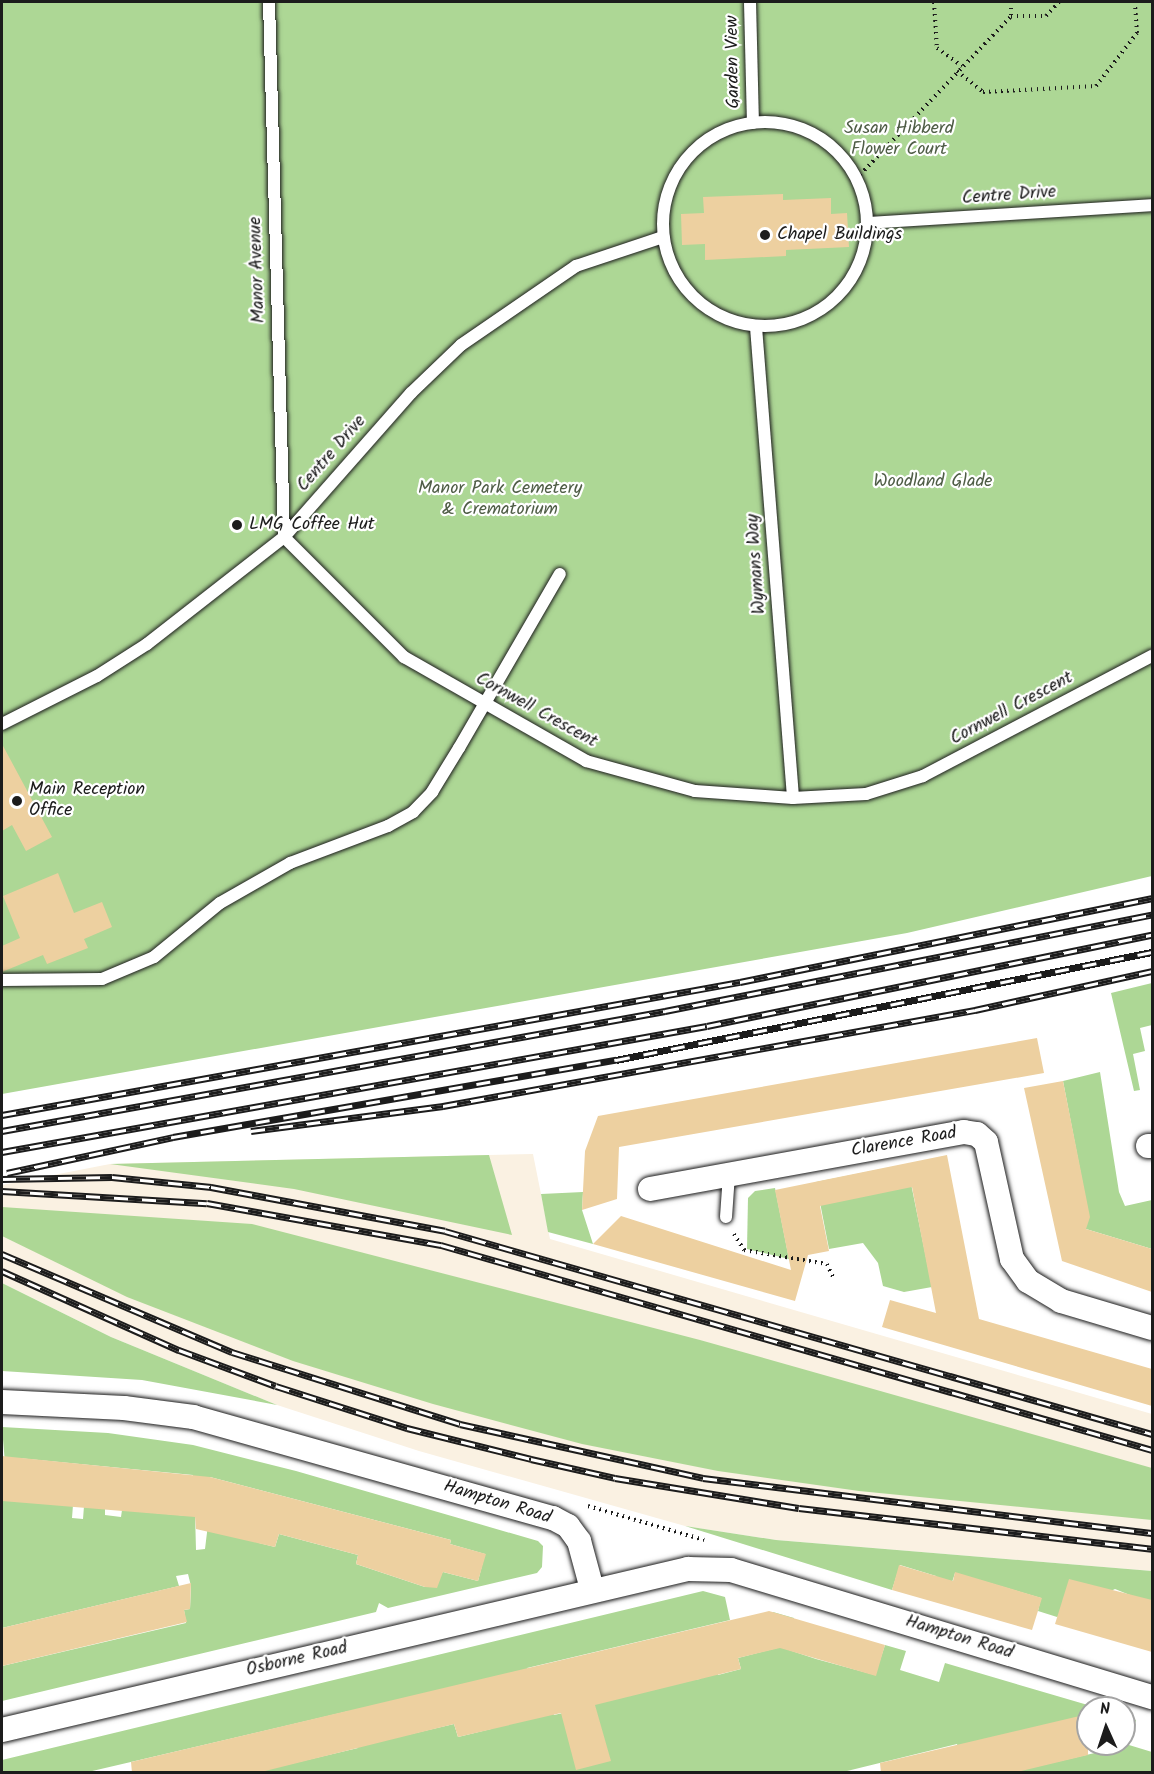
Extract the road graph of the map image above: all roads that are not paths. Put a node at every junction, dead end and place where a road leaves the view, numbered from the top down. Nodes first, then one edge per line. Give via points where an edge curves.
1 (269, 2) edge
2 (750, 2) edge
3 (753, 123) junction
4 (1152, 205) edge
5 (867, 223) junction
6 (663, 237) junction
7 (756, 327) junction
8 (284, 537) junction
9 (560, 574) dead end
10 (1152, 656) edge
11 (484, 705) junction
12 (2, 724) edge
13 (793, 798) junction
14 (2, 980) edge
15 (729, 1174) junction
16 (650, 1189) dead end
17 (726, 1217) road end
18 (1152, 1328) edge
19 (2, 1402) edge
20 (592, 1589) junction
21 (1152, 1696) edge
22 (2, 1731) edge

1 - 8 lane, Manor Avenue
2 - 3 lane, Garden View
3 - 5 lane via 783,124 810,132 834,149 856,178
3 - 6 lane via 722,131 695,149 675,175 664,205
4 - 5 lane, Centre Drive
5 - 7 lane via 863,255 851,280 834,301 784,325
6 - 7 lane via 670,264 698,301 729,320
6 - 8 lane, Centre Drive via 576,267 461,345 411,393
7 - 13 lane, Wymans Way
8 - 11 lane, Cornwell Crescent via 404,657
8 - 12 lane, Centre Drive via 147,644 97,676
9 - 11 lane
10 - 13 lane, Cornwell Crescent via 923,776 866,794
11 - 13 lane, Cornwell Crescent via 586,761 695,791
11 - 14 lane via 432,792 413,812 388,826 290,863 220,903 154,957 102,979
15 - 16 street, Clarence Road
15 - 17 lane
15 - 18 street, Clarence Road via 964,1132 977,1134 986,1142 1012,1259 1028,1281 1060,1301
19 - 20 street, Hampton Road via 124,1408 194,1417 552,1518 568,1526 579,1541
20 - 21 street, Hampton Road via 688,1569 731,1570
20 - 22 street, Osborne Road

